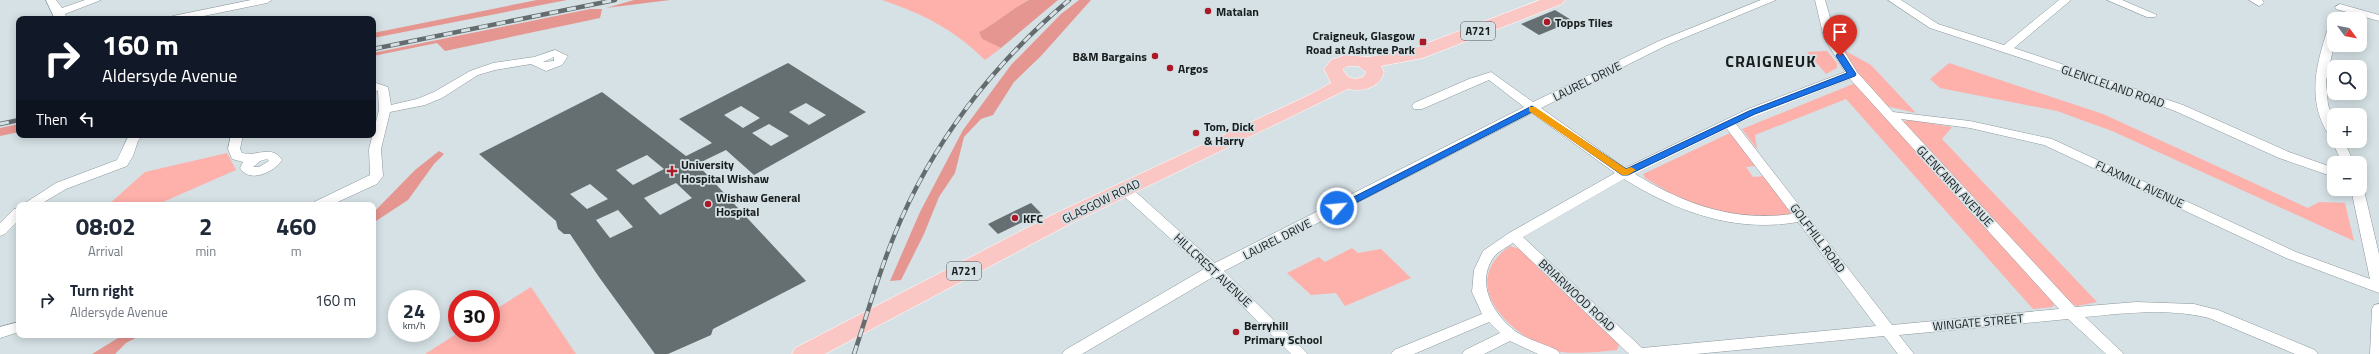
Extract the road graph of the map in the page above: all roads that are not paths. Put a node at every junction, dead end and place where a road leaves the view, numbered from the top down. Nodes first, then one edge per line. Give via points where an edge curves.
1 (51, 0) edge
2 (96, 0) edge
3 (267, 0) edge
4 (1556, 0) edge
5 (1771, 0) edge
6 (1820, 0) edge
7 (1893, 0) edge
8 (2066, 0) edge
9 (2112, 0) edge
10 (2341, 3) edge
11 (60, 15) edge
12 (2151, 15) dead end
13 (188, 16) edge
14 (2379, 18) edge
15 (2005, 50) junction
16 (2327, 50) edge
17 (537, 60) dead end
18 (1852, 74) junction
19 (376, 86) edge
20 (1418, 106) dead end
21 (1532, 109) junction
22 (385, 110) junction
23 (1890, 115) junction
24 (2327, 121) edge
25 (1729, 123) junction
26 (134, 138) edge
27 (236, 138) edge
28 (252, 160) dead end
29 (2327, 171) edge
30 (1625, 173) junction
31 (1124, 189) junction
32 (2360, 196) edge
33 (34, 202) edge
34 (326, 202) edge
35 (11, 216) edge
36 (1802, 217) junction
37 (0, 231) edge
38 (1514, 236) junction
39 (1214, 270) junction
40 (2379, 287) edge
41 (2379, 309) edge
42 (2072, 314) junction
43 (1490, 316) junction
44 (16, 328) edge
45 (1888, 330) junction
46 (0, 333) edge
47 (1510, 336) junction
48 (804, 354) edge
49 (1070, 354) edge
50 (1300, 354) edge
51 (1399, 354) edge
52 (1470, 354) edge
53 (1552, 354) edge
54 (1638, 354) edge
55 (1906, 354) edge
56 (2116, 354) edge
57 (2310, 354) edge
58 (2378, 354) edge

1 - 11 street
2 - 11 street
3 - 13 street
4 - 31 main road, GLASGOW ROAD / A721 via 1447,43 1370,65 1375,75 1369,82 1358,84 1341,80 1316,99
5 - 21 street, LAUREL DRIVE via 1663,43
6 - 18 street, GLENCAIRN AVENUE via 1830,38
7 - 15 street, GLENCLELAND ROAD via 1934,26
8 - 15 street
9 - 12 street
10 - 14 street
15 - 29 street, GLENCLELAND ROAD via 2165,103 2284,156
16 - 24 street via 2319,85 2323,114
17 - 22 street via 492,67 474,73 438,95 421,102
18 - 23 street, GLENCAIRN AVENUE
18 - 25 street
19 - 22 street via 384,90
20 - 21 street via 1490,76
21 - 30 street
21 - 39 street, LAUREL DRIVE
22 - 34 street via 375,149 377,176 372,181
23 - 40 street, FLAXMILL AVENUE via 1916,117 2048,142 2291,255
23 - 42 street, GLENCAIRN AVENUE
25 - 30 street
25 - 36 street, GOLFHILL ROAD
26 - 33 street via 127,158 122,163 60,186
27 - 28 street via 234,149 237,156
30 - 36 street via 1660,194 1713,215 1737,220 1772,222
30 - 38 street
31 - 39 street, HILLCREST AVENUE
31 - 48 main road, GLASGOW ROAD / A721
32 - 40 street
35 - 37 street
36 - 45 street, GOLFHILL ROAD
38 - 43 street via 1488,254 1481,270 1479,292
38 - 54 street, BRIARWOOD ROAD
39 - 49 street, LAUREL DRIVE
39 - 50 street, HILLCREST AVENUE
41 - 58 street
42 - 45 street, WINGATE STREET
42 - 56 street, GLENCAIRN AVENUE
42 - 57 street, WINGATE STREET via 2136,307 2194,309 2213,314
43 - 47 street
43 - 51 street
44 - 46 street
45 - 54 street, WINGATE STREET
45 - 55 street, GOLFHILL ROAD
47 - 52 street
47 - 53 street

